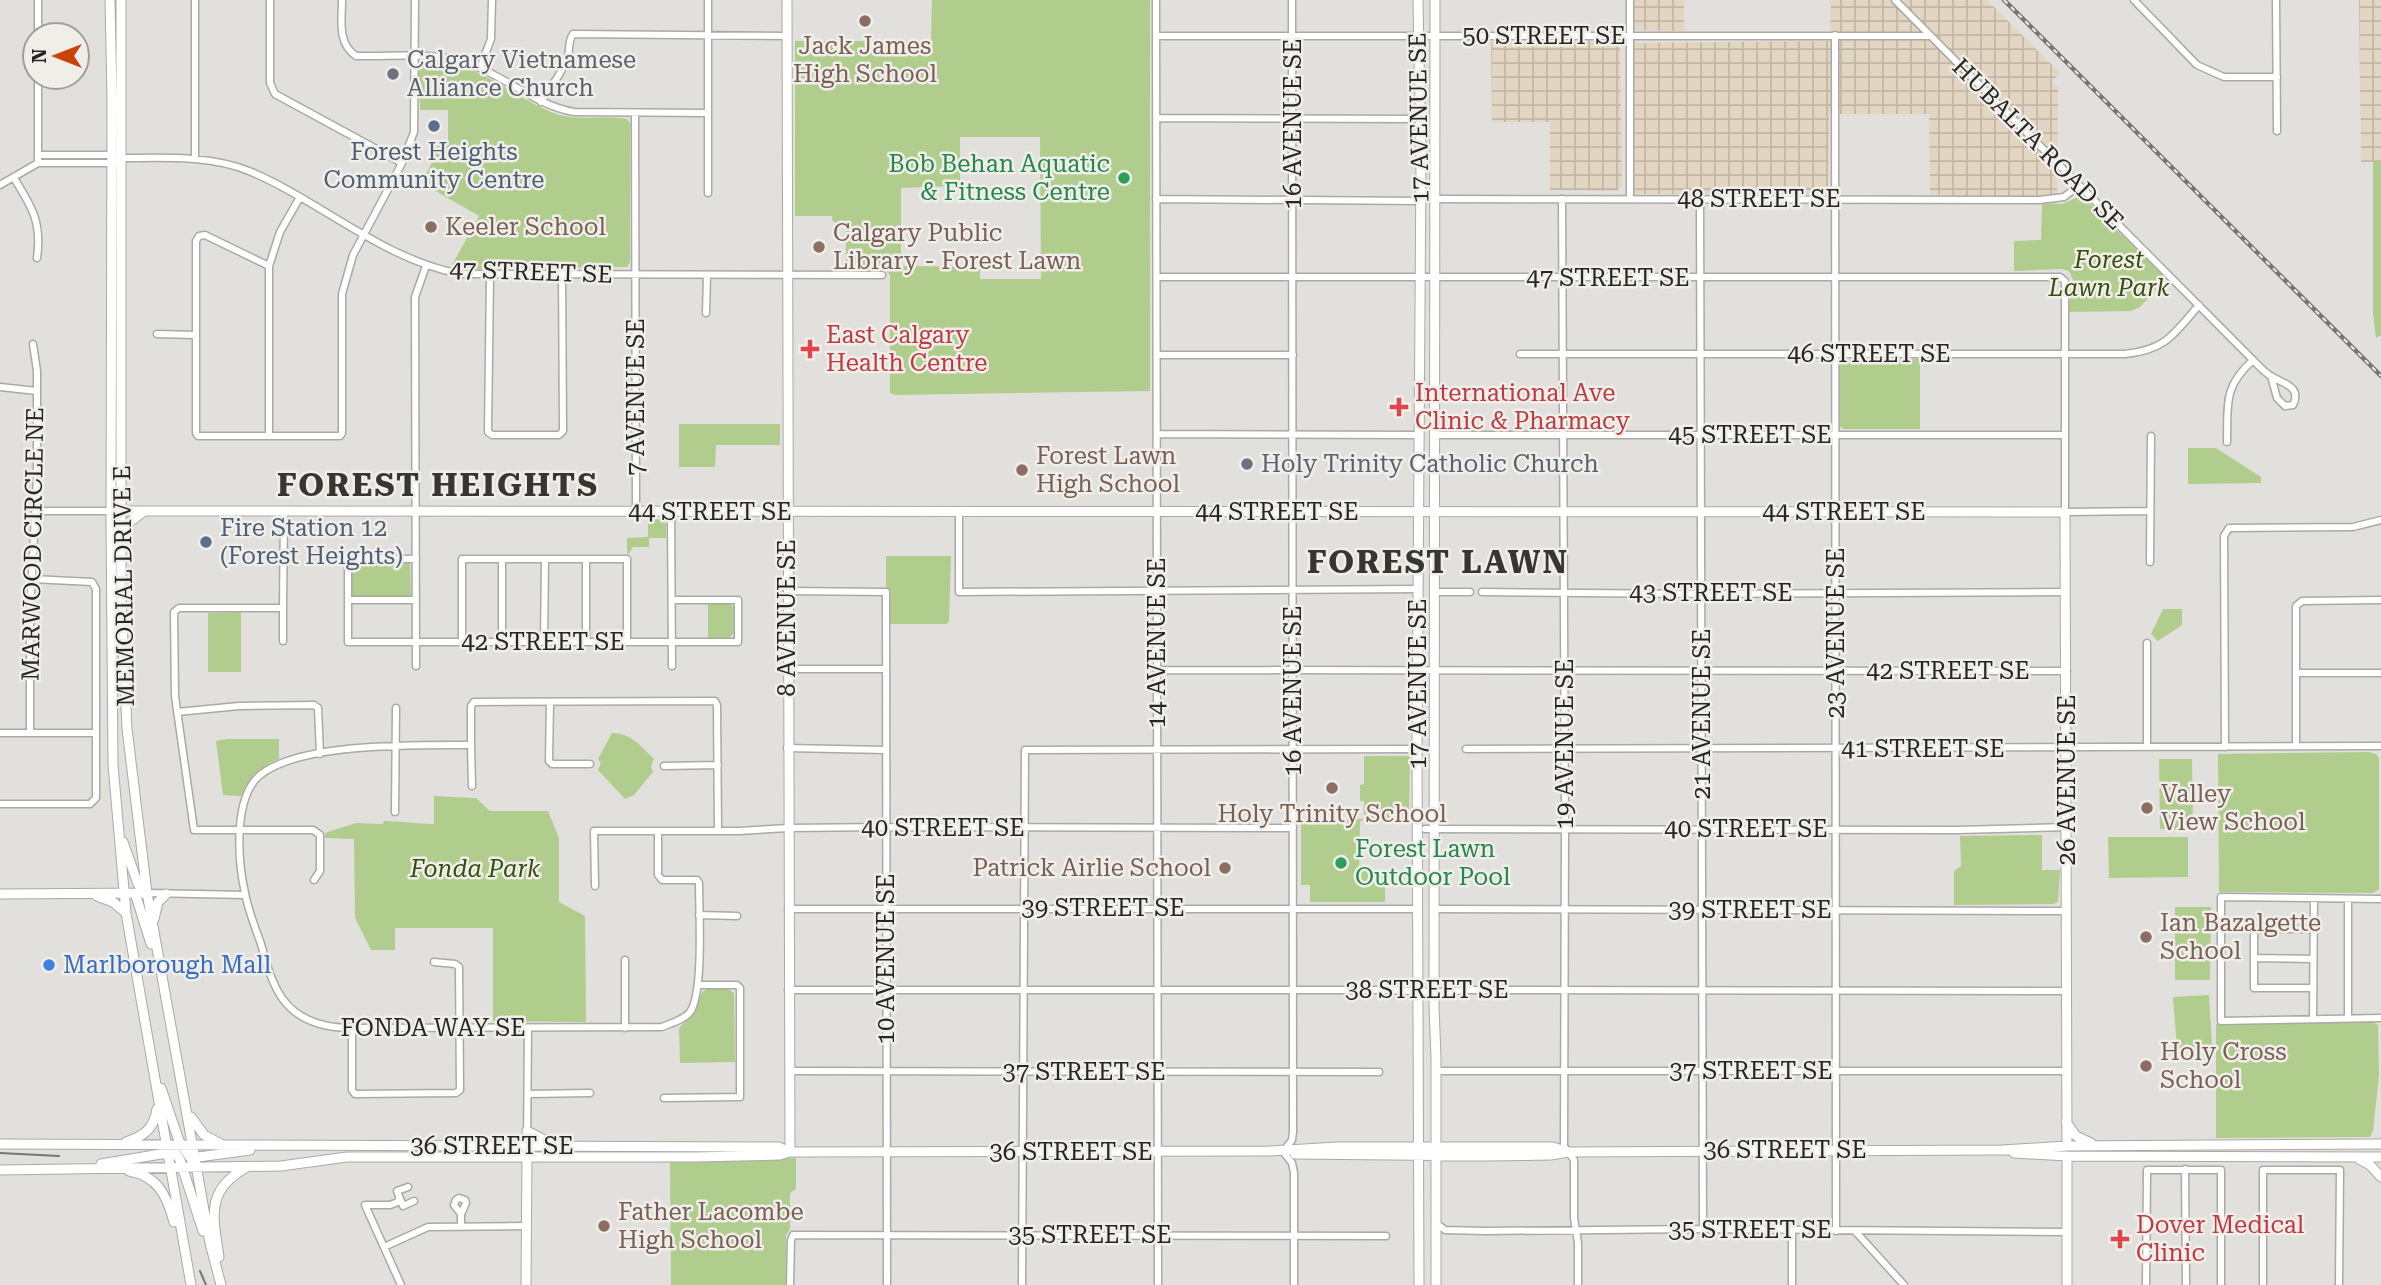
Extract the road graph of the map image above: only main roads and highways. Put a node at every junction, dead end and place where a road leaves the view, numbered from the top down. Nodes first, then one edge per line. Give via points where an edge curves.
1 (110, 0) edge
2 (121, 0) edge
3 (787, 0) edge
4 (1418, 0) edge
5 (1435, 0) edge
6 (116, 511) junction
7 (143, 512) junction
8 (1419, 512) junction
9 (2066, 512) joint
10 (787, 513) junction
11 (1436, 513) junction
12 (121, 533) junction
13 (117, 824) junction
14 (123, 893) junction
15 (135, 893) junction
16 (147, 893) junction
17 (0, 894) edge
18 (88, 894) junction
19 (166, 894) road end
20 (126, 913) junction
21 (153, 924) junction
22 (163, 983) junction
23 (154, 1070) junction
24 (159, 1101) junction
25 (187, 1109) junction
26 (2066, 1122) junction
27 (527, 1131) road end
28 (0, 1144) edge
29 (121, 1144) junction
30 (224, 1145) junction
31 (2096, 1145) junction
32 (2381, 1145) edge
33 (262, 1146) junction
34 (559, 1147) junction
35 (2067, 1151) junction
36 (527, 1152) junction
37 (790, 1152) junction
38 (1419, 1152) junction
39 (1435, 1152) junction
40 (183, 1155) junction
41 (492, 1157) junction
42 (2354, 1157) junction
43 (2381, 1158) edge
44 (170, 1166) junction
45 (249, 1166) junction
46 (93, 1168) junction
47 (107, 1168) junction
48 (0, 1170) edge
49 (2381, 1177) edge
50 (527, 1178) junction
51 (211, 1243) junction
52 (182, 1244) junction
53 (221, 1284) edge
54 (191, 1285) edge
55 (526, 1285) edge
56 (1419, 1285) edge
57 (1436, 1285) edge
58 (2067, 1285) edge

1 - 6 main road, MEMORIAL DRIVE E
2 - 6 main road, MEMORIAL DRIVE E
3 - 10 main road, 8 AVENUE SE
4 - 8 main road, 17 AVENUE SE
5 - 11 main road, 17 AVENUE SE
6 - 7 main road, 44 STREET SE
6 - 12 main road, MEMORIAL DRIVE E
6 - 13 main road, MEMORIAL DRIVE E via 112,721
7 - 10 main road, 44 STREET SE
7 - 12 main road
8 - 10 main road, 44 STREET SE
8 - 11 main road, 44 STREET SE
8 - 38 main road, 17 AVENUE SE
9 - 11 main road, 44 STREET SE
9 - 26 main road, 26 AVENUE SE
10 - 37 main road, 8 AVENUE SE
11 - 39 main road, 17 AVENUE SE via 1429,829 1434,909
12 - 16 main road, MEMORIAL DRIVE E via 127,729
13 - 14 main road, MEMORIAL DRIVE E
13 - 16 main road via 138,884
14 - 15 main road
14 - 18 main road
14 - 20 main road, MEMORIAL DRIVE E
15 - 16 main road
15 - 22 main road
16 - 21 main road, MEMORIAL DRIVE E
17 - 18 main road
18 - 20 main road via 113,902
19 - 21 main road via 158,902
20 - 23 main road, MEMORIAL DRIVE E
21 - 22 main road, MEMORIAL DRIVE E
22 - 25 main road, MEMORIAL DRIVE E
23 - 24 main road, MEMORIAL DRIVE E
23 - 40 main road
24 - 29 main road via 150,1129
24 - 40 main road, MEMORIAL DRIVE E
25 - 30 main road via 204,1135
25 - 40 main road, MEMORIAL DRIVE E
26 - 31 main road via 2077,1136
26 - 35 main road, 26 AVENUE SE
27 - 34 main road
28 - 29 main road
29 - 40 main road
30 - 33 main road, 36 STREET SE
30 - 40 main road, 36 STREET SE
31 - 32 main road, 36 STREET SE
31 - 35 main road, 36 STREET SE
33 - 36 main road, 36 STREET SE
33 - 40 main road
34 - 36 main road, 36 STREET SE
34 - 37 main road, 36 STREET SE via 779,1147
35 - 39 main road, 36 STREET SE via 1568,1152 1553,1147
35 - 42 main road, 36 STREET SE
35 - 58 main road, 26 AVENUE SE
36 - 37 main road, 36 STREET SE via 695,1157
36 - 41 main road, 36 STREET SE
36 - 50 main road
37 - 38 main road, 36 STREET SE
38 - 39 main road, 36 STREET SE
38 - 56 main road, 17 AVENUE SE
39 - 57 main road, 17 AVENUE SE
40 - 44 main road, MEMORIAL DRIVE E
40 - 45 main road, 36 STREET SE
40 - 46 main road via 106,1162
40 - 51 main road
40 - 51 main road
41 - 45 main road, 36 STREET SE via 347,1157
41 - 50 main road via 517,1165
42 - 43 main road, 36 STREET SE
42 - 49 main road via 2370,1164
44 - 47 main road
44 - 52 main road, MEMORIAL DRIVE E
45 - 53 main road via 217,1194
46 - 47 main road
46 - 48 main road
47 - 52 main road via 142,1174 155,1183 168,1200
50 - 55 main road
51 - 53 main road
52 - 54 main road

